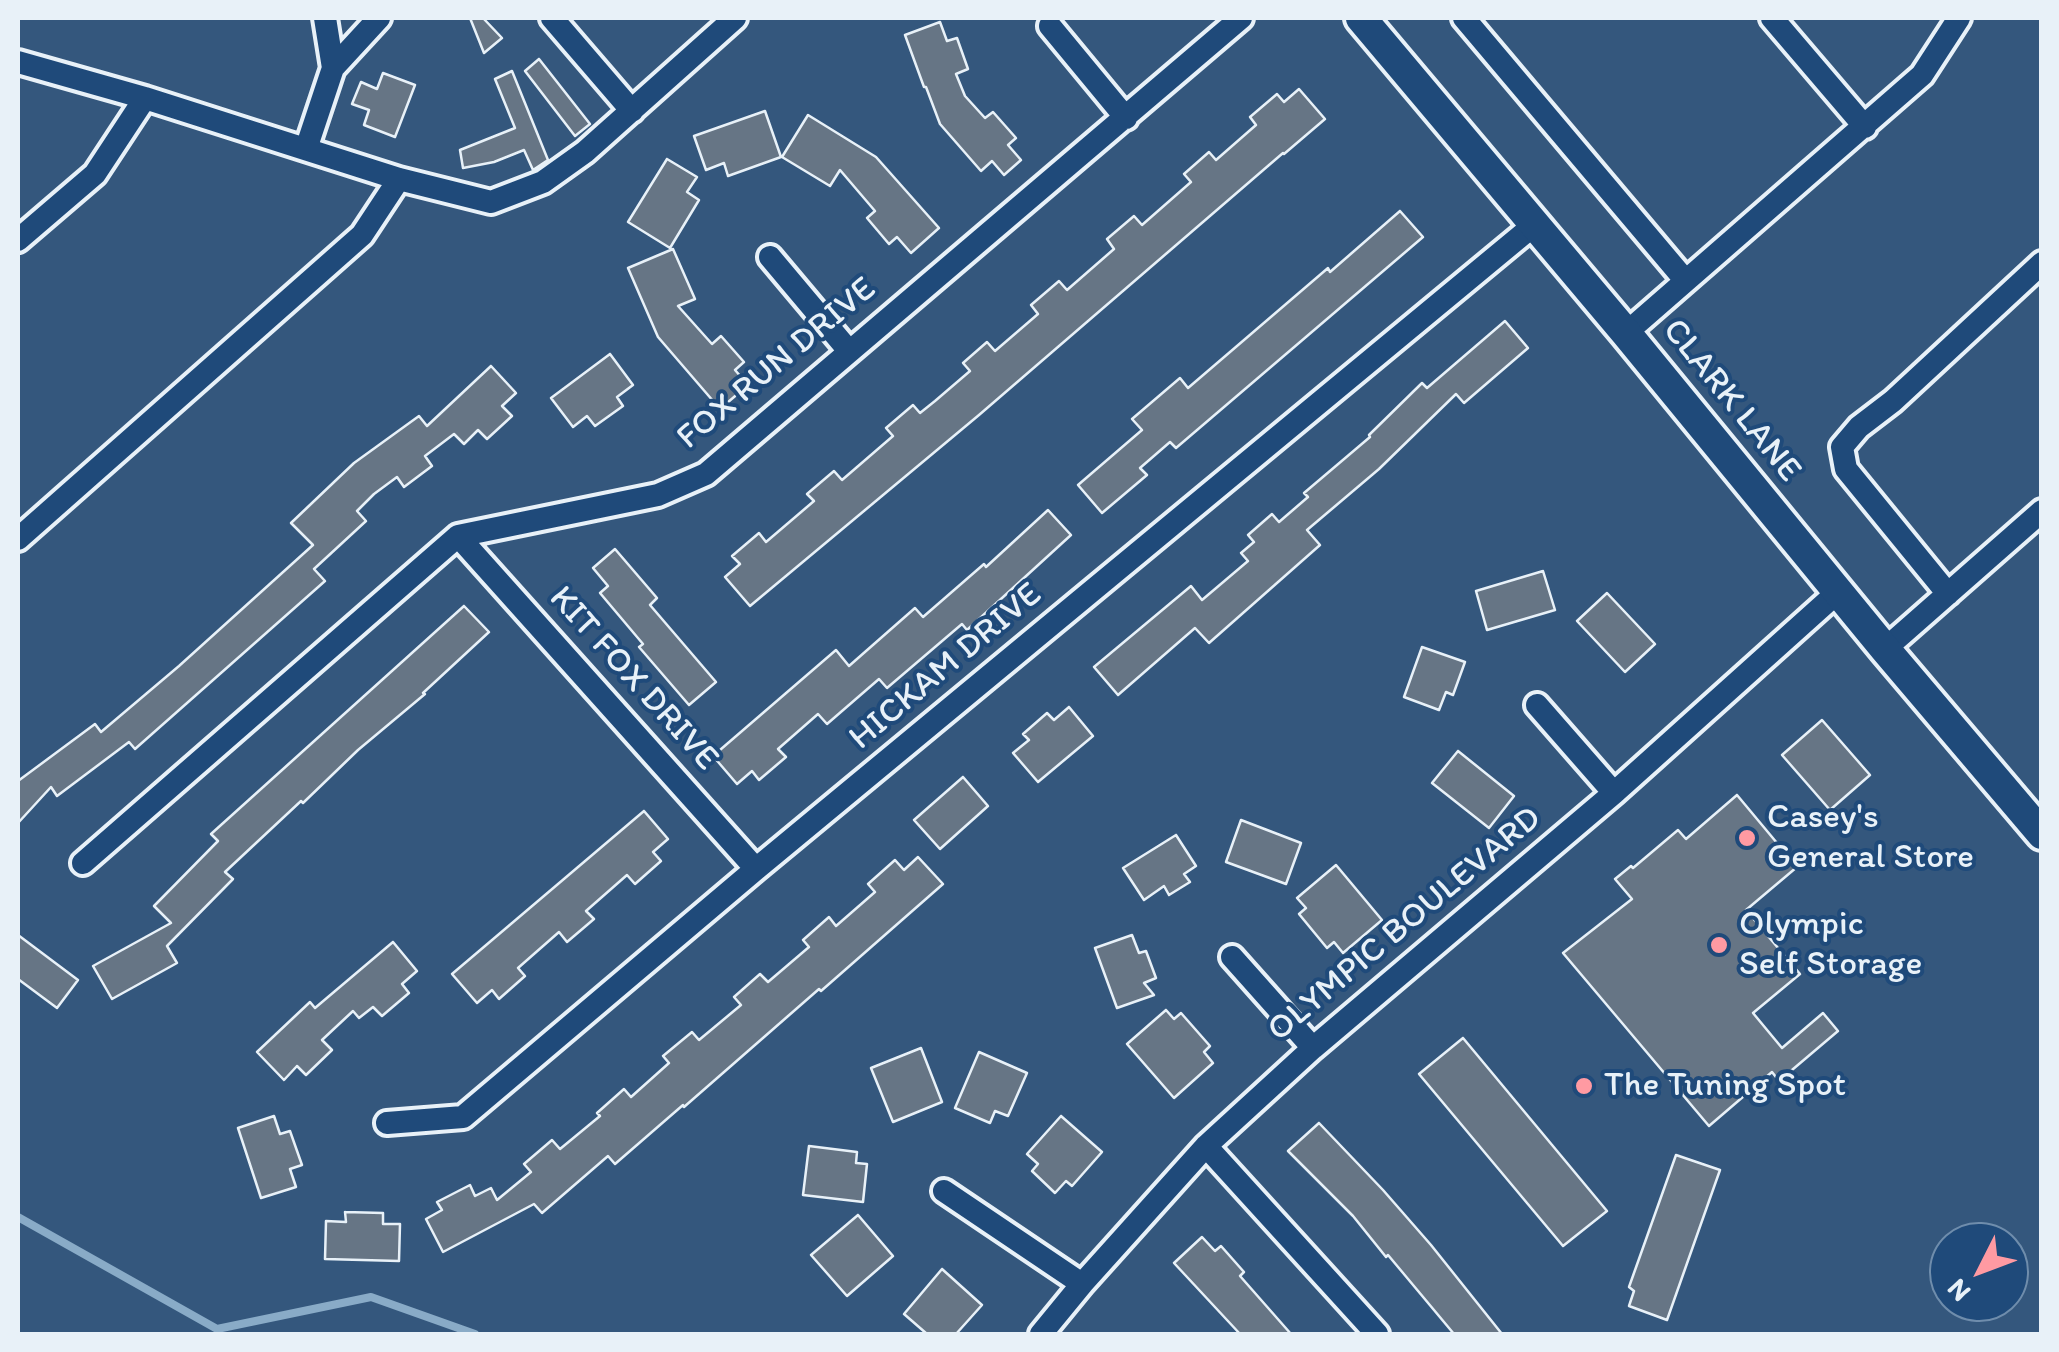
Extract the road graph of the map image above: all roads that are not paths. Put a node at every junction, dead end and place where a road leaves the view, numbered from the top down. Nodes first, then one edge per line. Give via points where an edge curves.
1 (325, 18) edge
2 (379, 18) edge
3 (552, 18) edge
4 (736, 18) edge
5 (1241, 18) edge
6 (1360, 18) edge
7 (1464, 18) edge
8 (1772, 18) edge
9 (1959, 18) edge
10 (1050, 26) dead end
11 (18, 62) edge
12 (333, 68) junction
13 (145, 98) junction
14 (632, 110) junction
15 (1126, 118) junction
16 (1865, 126) junction
17 (306, 149) junction
18 (400, 179) junction
19 (1534, 225) junction
20 (18, 240) edge
21 (770, 257) dead end
22 (2042, 264) edge
23 (1686, 280) junction
24 (1626, 332) junction
25 (849, 351) junction
26 (2042, 511) edge
27 (458, 536) junction
28 (18, 539) edge
29 (1838, 591) junction
30 (1948, 594) junction
31 (1885, 649) junction
32 (1537, 706) dead end
33 (1614, 793) junction
34 (2042, 834) edge
35 (83, 863) dead end
36 (756, 870) junction
37 (1232, 957) dead end
38 (1313, 1048) junction
39 (388, 1123) dead end
40 (1206, 1146) junction
41 (944, 1191) dead end
42 (1082, 1284) junction
43 (1040, 1334) edge
44 (1377, 1334) edge

1 - 12 street
2 - 12 street
3 - 14 street
4 - 14 street
5 - 15 street, FOX RUN DRIVE
6 - 19 main road, CLARK LANE
7 - 23 street
8 - 16 street
9 - 16 street via 1922,76
10 - 15 street
11 - 13 street
12 - 17 street
13 - 17 street
13 - 20 street via 95,174
14 - 18 street via 544,182 491,202
15 - 25 street, FOX RUN DRIVE
16 - 23 street
17 - 18 street
18 - 28 street via 362,234
19 - 24 main road, CLARK LANE
19 - 36 street, HICKAM DRIVE
21 - 25 street
22 - 30 street via 1842,448 1846,468
23 - 24 street
24 - 29 main road, CLARK LANE
25 - 27 street, FOX RUN DRIVE via 706,474 658,495
26 - 30 street
27 - 35 street, FOX RUN DRIVE
27 - 36 street, KIT FOX DRIVE
29 - 31 main road, CLARK LANE
29 - 33 street, OLYMPIC BOULEVARD
30 - 31 street
31 - 34 main road, CLARK LANE
32 - 33 street
33 - 38 street, OLYMPIC BOULEVARD
36 - 39 street, HICKAM DRIVE via 463,1116
37 - 38 street
38 - 40 street, OLYMPIC BOULEVARD
40 - 42 street, OLYMPIC BOULEVARD
40 - 44 street
41 - 42 street
42 - 43 street, OLYMPIC BOULEVARD

